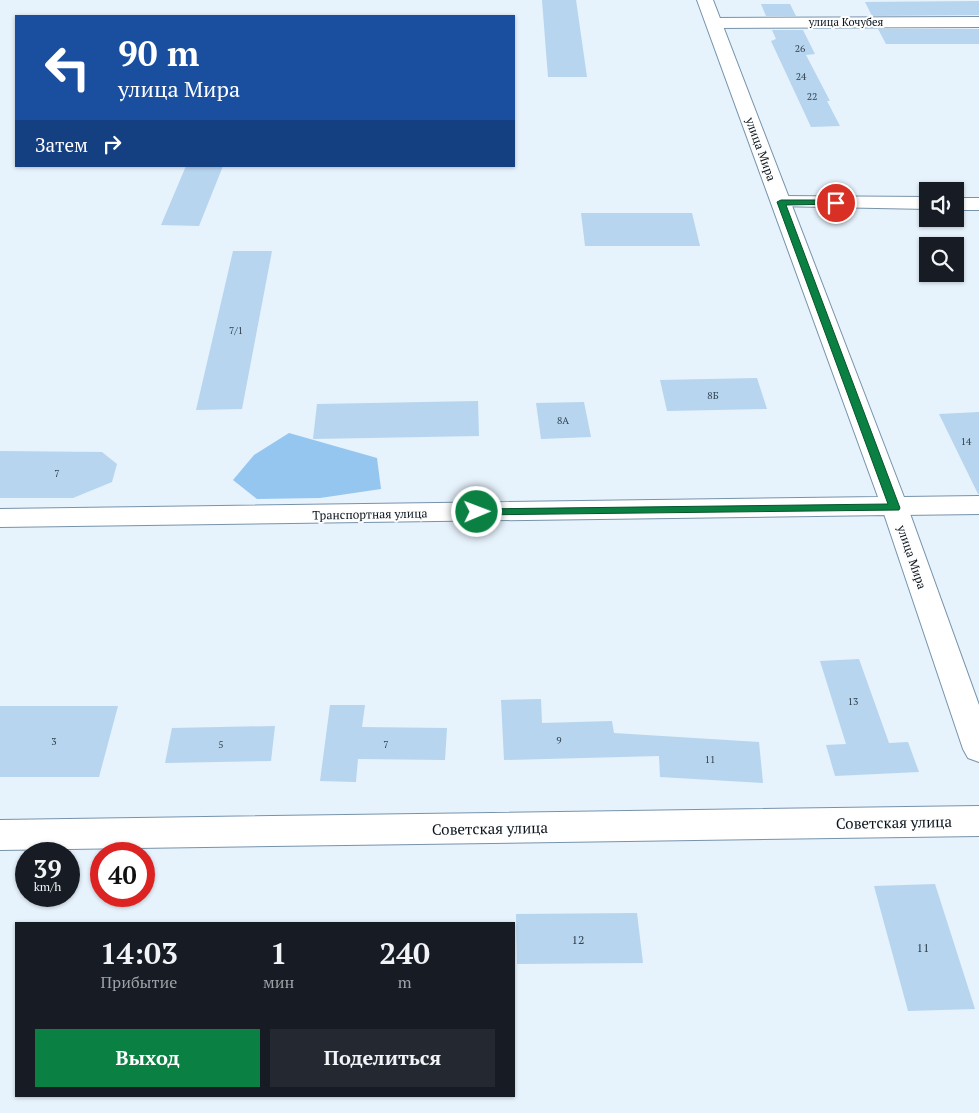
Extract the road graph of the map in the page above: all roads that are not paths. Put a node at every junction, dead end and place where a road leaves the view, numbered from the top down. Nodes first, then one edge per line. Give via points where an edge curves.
1 (705, 0) edge
2 (714, 22) junction
3 (979, 22) edge
4 (781, 202) junction
5 (919, 203) edge
6 (964, 204) edge
7 (979, 204) edge
8 (979, 506) edge
9 (895, 508) junction
10 (0, 518) edge
11 (979, 749) edge
12 (979, 821) edge
13 (0, 834) edge

1 - 2 street, улица Мира
2 - 3 street, улица Кочубея
2 - 4 street, улица Мира
4 - 5 street
4 - 9 street, улица Мира
6 - 7 street
8 - 9 street, Транспортная улица
9 - 10 street, Транспортная улица
9 - 11 street, улица Мира
12 - 13 street, Советская улица

